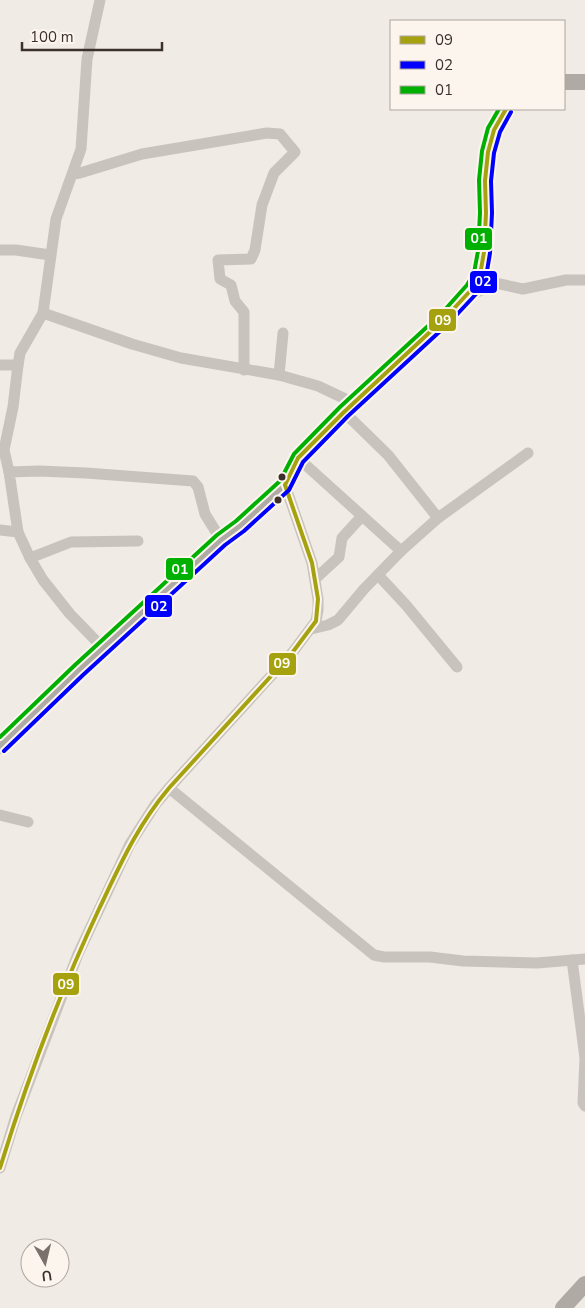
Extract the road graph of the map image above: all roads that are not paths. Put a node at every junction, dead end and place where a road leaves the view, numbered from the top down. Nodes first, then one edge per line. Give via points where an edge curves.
1 (100, 0) edge
2 (565, 82) edge
3 (585, 82) edge
4 (506, 110) edge
5 (75, 169) junction
6 (0, 250) edge
7 (50, 254) junction
8 (585, 280) edge
9 (463, 300) junction
10 (43, 313) junction
11 (283, 333) dead end
12 (0, 365) edge
13 (18, 365) junction
14 (244, 370) junction
15 (279, 376) junction
16 (349, 407) junction
17 (528, 453) dead end
18 (298, 458) junction
19 (5, 469) edge
20 (285, 485) junction
21 (362, 516) junction
22 (438, 518) junction
23 (0, 530) edge
24 (18, 532) junction
25 (221, 540) junction
26 (138, 541) dead end
27 (401, 551) junction
28 (30, 558) junction
29 (379, 576) junction
30 (315, 579) junction
31 (311, 629) junction
32 (103, 648) junction
33 (457, 666) dead end
34 (0, 746) edge
35 (169, 788) junction
36 (0, 815) edge
37 (28, 822) dead end
38 (585, 959) edge
39 (572, 960) junction
40 (585, 1106) edge
41 (0, 1168) edge
42 (585, 1284) edge
43 (563, 1308) edge

1 - 5 street via 87,59 81,150
2 - 3 highway
4 - 9 highway via 490,141 486,162 486,213 480,275
5 - 7 street via 56,219
5 - 14 street via 80,174 142,154 240,136 274,133 284,137 295,152 274,173 262,205 251,259 218,260 220,278 231,285 235,301 244,312
6 - 7 street
7 - 10 street
8 - 9 street via 566,280 524,289 495,283
9 - 16 highway
10 - 13 street via 20,353
10 - 14 street via 181,358
11 - 15 street
12 - 13 street
13 - 19 street via 4,450
14 - 15 street
15 - 16 street via 318,386
16 - 18 highway
16 - 22 street
17 - 22 street
18 - 20 highway
18 - 21 street
19 - 24 street
19 - 25 street via 190,480 196,484 204,512
20 - 25 highway
20 - 30 street
21 - 27 street
21 - 30 street via 342,538 339,557
22 - 27 street
23 - 24 street
24 - 28 street
25 - 32 highway
26 - 28 street via 72,542
27 - 29 street
28 - 32 street via 70,614
29 - 31 street via 338,620
29 - 33 street
30 - 31 street via 318,610
31 - 35 street
32 - 34 highway
35 - 39 street via 374,955 481,962
35 - 41 street via 130,844 78,954 16,1116
36 - 37 street
38 - 39 street
39 - 40 street via 584,1058
42 - 43 highway

